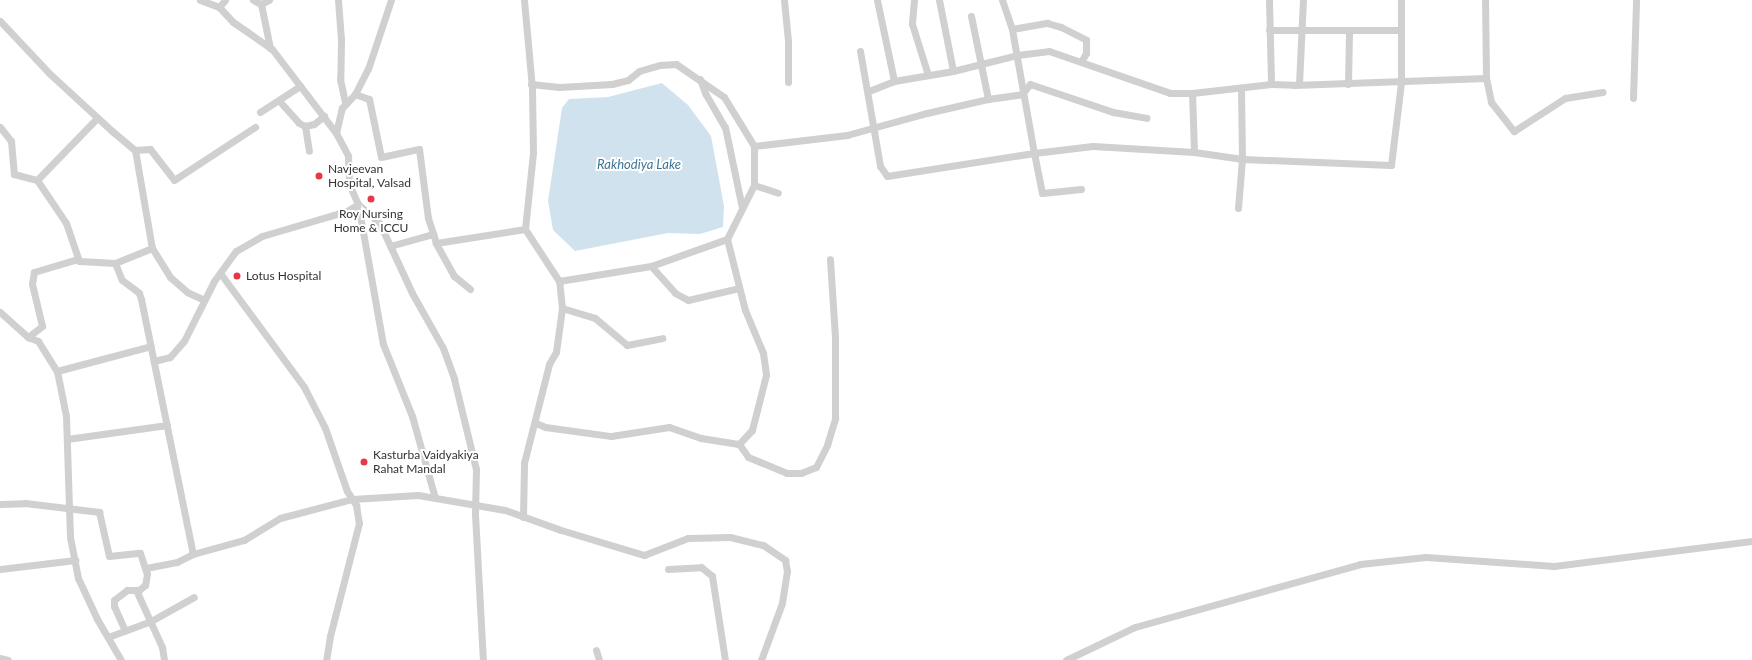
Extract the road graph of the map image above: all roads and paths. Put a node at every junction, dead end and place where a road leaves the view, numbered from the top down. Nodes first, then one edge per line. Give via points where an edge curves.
1 (200, 0) edge
2 (226, 0) edge
3 (253, 0) edge
4 (269, 0) edge
5 (338, 0) edge
6 (391, 0) edge
7 (524, 0) edge
8 (784, 0) edge
9 (877, 0) edge
10 (914, 0) edge
11 (938, 0) edge
12 (1002, 0) edge
13 (1269, 0) edge
14 (1303, 0) edge
15 (1402, 0) edge
16 (1484, 0) edge
17 (1636, 0) edge
18 (261, 4) junction
19 (219, 7) junction
20 (971, 16) dead end
21 (0, 21) edge
22 (1012, 29) junction
23 (1269, 30) junction
24 (1301, 30) junction
25 (1349, 30) junction
26 (1399, 30) junction
27 (270, 48) junction
28 (860, 51) dead end
29 (1017, 55) junction
30 (1081, 62) junction
31 (980, 63) junction
32 (953, 71) junction
33 (928, 76) junction
34 (1486, 78) junction
35 (700, 79) junction
36 (894, 81) junction
37 (788, 82) dead end
38 (1401, 82) junction
39 (531, 84) junction
40 (1271, 84) junction
41 (1299, 84) junction
42 (1348, 84) junction
43 (300, 86) junction
44 (1241, 88) junction
45 (869, 91) junction
46 (1603, 92) dead end
47 (1192, 93) junction
48 (355, 94) junction
49 (1022, 94) junction
50 (1633, 98) dead end
51 (988, 99) junction
52 (345, 102) junction
53 (282, 104) dead end
54 (260, 112) dead end
55 (324, 116) junction
56 (97, 118) junction
57 (1146, 118) dead end
58 (305, 126) junction
59 (255, 127) dead end
60 (0, 128) edge
61 (874, 129) junction
62 (336, 133) junction
63 (754, 146) junction
64 (135, 150) junction
65 (309, 151) dead end
66 (1034, 152) junction
67 (1194, 152) junction
68 (1242, 159) junction
69 (37, 180) junction
70 (754, 185) junction
71 (1081, 189) dead end
72 (778, 193) dead end
73 (358, 204) junction
74 (742, 208) junction
75 (1238, 208) dead end
76 (525, 229) junction
77 (433, 234) junction
78 (727, 239) junction
79 (436, 243) junction
80 (390, 246) junction
81 (152, 248) junction
82 (78, 259) junction
83 (830, 259) dead end
84 (115, 262) junction
85 (650, 266) junction
86 (220, 273) junction
87 (560, 281) junction
88 (739, 288) junction
89 (470, 289) dead end
90 (204, 300) junction
91 (562, 308) junction
92 (0, 312) edge
93 (28, 337) junction
94 (662, 338) dead end
95 (151, 346) junction
96 (154, 361) junction
97 (57, 371) junction
98 (536, 423) junction
99 (167, 424) junction
100 (67, 439) junction
101 (739, 444) junction
102 (435, 498) junction
103 (352, 499) junction
104 (0, 504) edge
105 (475, 505) junction
106 (70, 508) junction
107 (524, 516) junction
108 (1752, 541) edge
109 (193, 554) junction
110 (75, 560) junction
111 (146, 568) junction
112 (668, 568) dead end
113 (0, 570) edge
114 (136, 590) junction
115 (194, 598) dead end
116 (152, 621) junction
117 (125, 631) junction
118 (108, 637) junction
119 (596, 650) dead end
120 (0, 658) edge
121 (8, 660) edge
122 (121, 660) edge
123 (164, 660) edge
124 (326, 660) edge
125 (483, 660) edge
126 (599, 660) edge
127 (725, 660) edge
128 (761, 660) edge
129 (1066, 660) edge

1 - 19 street
2 - 19 street
3 - 18 street
4 - 18 street
5 - 52 street via 340,79
6 - 48 street via 368,69
7 - 39 street
8 - 37 street
9 - 36 street
10 - 33 street via 912,24
11 - 32 street
12 - 22 street
13 - 23 street
14 - 24 street
15 - 26 street
16 - 34 street
17 - 50 street
18 - 27 street
19 - 27 street via 233,22
20 - 31 street
21 - 56 street via 50,74
22 - 29 street
22 - 30 street via 1047,24 1061,27 1086,40 1086,53
23 - 24 street
23 - 40 street
24 - 25 street
24 - 41 street
25 - 26 street
25 - 42 street
26 - 38 street
27 - 43 street
28 - 45 street via 866,88
29 - 30 street via 1049,51
29 - 31 street
29 - 49 street
30 - 47 street via 1170,93
31 - 32 street
31 - 51 street
32 - 33 street
33 - 36 street
34 - 38 street
34 - 46 street via 1491,102 1514,131 1565,98
35 - 39 street via 676,64 653,67 640,71 628,80 605,85 559,87
35 - 63 street via 724,96
35 - 74 street via 725,128
36 - 45 street
38 - 42 street
38 - 68 street via 1392,165
39 - 76 street via 533,153
40 - 41 street
40 - 44 street
41 - 42 street
43 - 54 street
43 - 55 street
44 - 47 street
44 - 68 street
45 - 61 street
47 - 67 street
48 - 52 street
48 - 77 street via 369,99 382,156 419,149 428,218
49 - 51 street
49 - 57 street via 1030,84 1113,112
49 - 66 street
51 - 61 street
52 - 62 street
53 - 58 street
55 - 58 street via 314,124
55 - 62 street
56 - 64 street
56 - 69 street
58 - 65 street
59 - 64 street via 174,180 150,149
60 - 69 street via 11,141 14,174
61 - 63 street via 848,135
61 - 66 street via 880,166 887,176
62 - 73 street via 348,156 349,184
63 - 70 street
64 - 81 street
66 - 67 street via 1093,146
66 - 71 street via 1042,194
67 - 68 street
68 - 75 street
69 - 82 street via 66,223
70 - 72 street
70 - 74 street
73 - 80 street via 380,224
73 - 86 street via 347,211 262,236 236,251
73 - 102 street via 382,344 412,416
74 - 78 street
76 - 79 street
76 - 87 street
77 - 79 street
77 - 80 street
78 - 85 street
78 - 88 street
79 - 89 street via 454,276
80 - 105 street via 412,293 443,348 454,379 476,469
81 - 84 street
81 - 90 street via 170,277 187,292
82 - 84 street
82 - 93 street via 34,272 32,284 42,326
83 - 101 street via 835,337 835,418 827,445 816,467 801,473 787,473 748,457
84 - 95 street via 122,280 139,293
85 - 87 street
85 - 88 street via 675,293 688,300
86 - 90 street
86 - 103 street via 304,387 324,428
87 - 91 street
88 - 101 street via 763,354 766,375 752,430
90 - 96 street via 184,342 170,357
91 - 94 street via 595,318 627,345
91 - 98 street via 556,352 549,364
92 - 93 street
93 - 97 street via 38,341
95 - 96 street
95 - 97 street
96 - 99 street
97 - 100 street via 66,416
98 - 101 street via 545,427 612,436 669,427 701,438
98 - 107 street via 524,463
99 - 100 street
99 - 109 street
100 - 106 street
102 - 103 street via 418,495
102 - 105 street
103 - 109 street via 280,518 244,540
103 - 124 street via 356,505 359,523
104 - 106 street via 26,503
105 - 107 street
105 - 125 street
106 - 110 street via 70,537
106 - 111 street via 98,512 109,556 140,553
107 - 128 street via 644,555 688,538 730,537 774,550 785,560 787,572 782,603
108 - 129 street via 1554,566 1426,557 1360,564 1135,627
109 - 111 street via 177,562
110 - 113 street
110 - 118 street via 78,578
111 - 114 street via 145,585
112 - 127 street via 701,567 712,576
114 - 116 street
114 - 117 street via 127,590 114,600 114,606
115 - 116 street
116 - 117 street
116 - 123 street via 162,646
117 - 118 street
118 - 122 street
119 - 126 street
120 - 121 street

